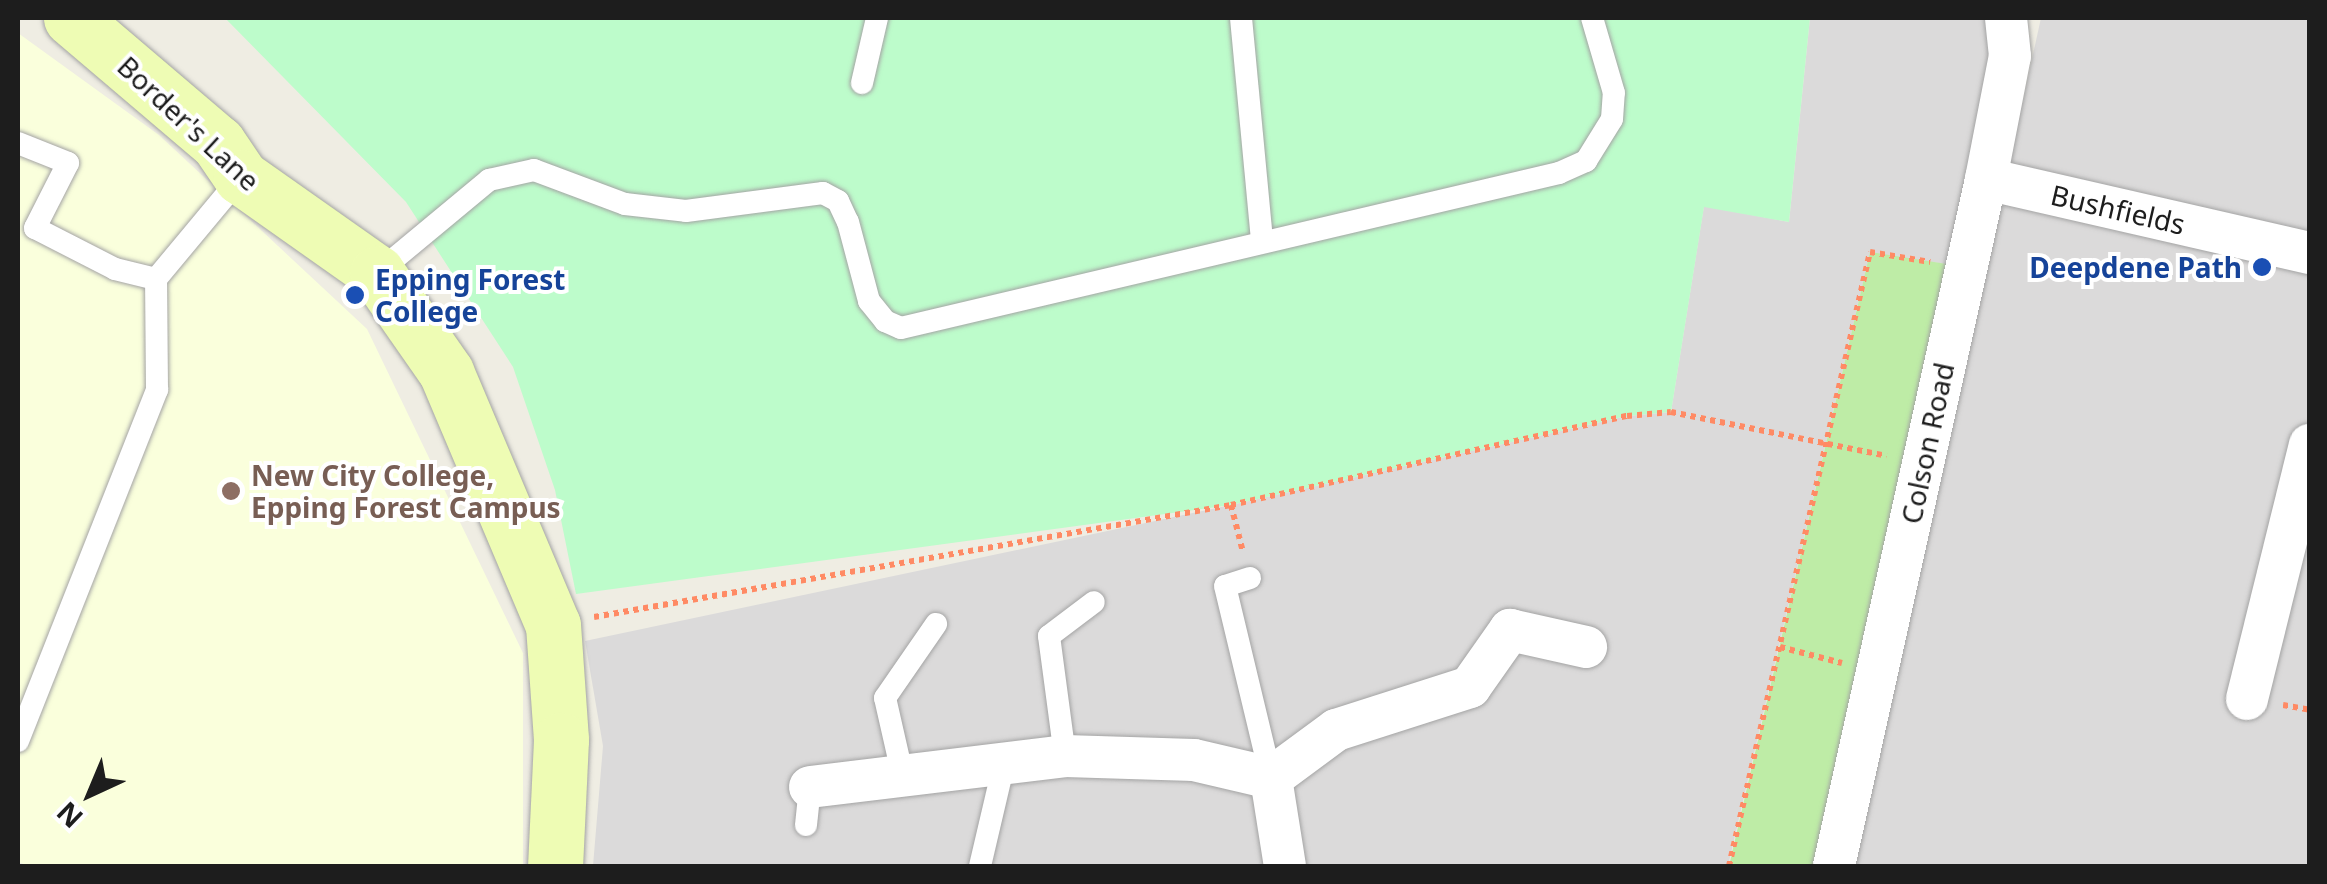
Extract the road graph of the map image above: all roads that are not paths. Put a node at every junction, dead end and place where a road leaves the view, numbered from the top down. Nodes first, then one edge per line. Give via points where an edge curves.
1 (72, 18) edge
2 (877, 18) edge
3 (1242, 18) edge
4 (1592, 18) edge
5 (2006, 18) edge
6 (862, 83) dead end
7 (18, 143) edge
8 (241, 177) junction
9 (1986, 179) junction
10 (1262, 241) junction
11 (2310, 253) edge
12 (377, 273) junction
13 (156, 279) junction
14 (2310, 445) edge
15 (1250, 578) road end
16 (1094, 602) dead end
17 (936, 624) dead end
18 (1586, 647) dead end
19 (2248, 698) dead end
20 (18, 741) edge
21 (1065, 756) junction
22 (1004, 764) junction
23 (903, 777) junction
24 (1272, 778) junction
25 (808, 806) dead end
26 (555, 866) edge
27 (980, 866) edge
28 (1284, 866) edge
29 (1834, 866) edge

1 - 8 street, Border's Lane via 218,143
2 - 6 lane
3 - 10 lane
4 - 10 lane via 1614,93 1612,119 1586,161 1559,174
5 - 9 street, Colson Road via 2010,56
7 - 13 lane via 68,163 35,228 115,270
8 - 12 street, Border's Lane
8 - 13 lane
9 - 11 street, Bushfields
9 - 29 street, Colson Road
10 - 12 lane via 901,328 884,321 869,301 848,222 838,201 823,193 686,210 625,204 534,170 488,180
12 - 26 street, Border's Lane via 446,372 554,624 561,740
13 - 20 lane via 157,390
14 - 19 street
15 - 24 lane via 1225,586
16 - 21 lane via 1049,636
17 - 23 lane via 885,698
18 - 24 street via 1510,630 1470,688 1336,730
21 - 22 street
21 - 24 street via 1194,760
22 - 23 street
22 - 27 lane
23 - 25 street
24 - 28 street

